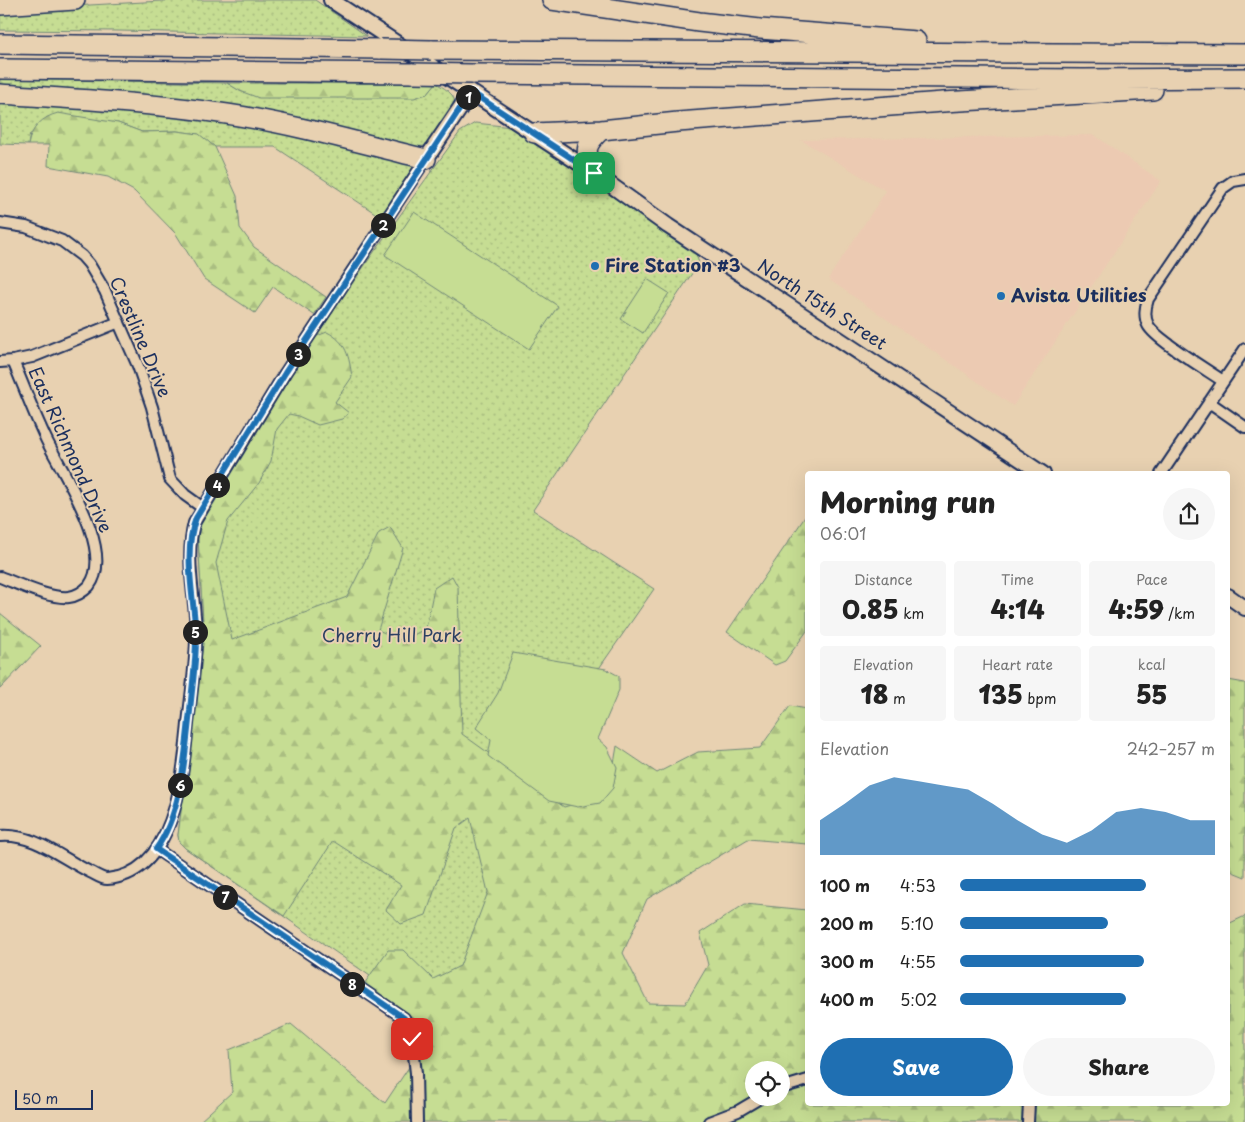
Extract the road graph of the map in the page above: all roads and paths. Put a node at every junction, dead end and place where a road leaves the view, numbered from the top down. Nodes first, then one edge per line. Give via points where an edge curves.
1 (75, 0) edge
2 (331, 0) edge
3 (552, 0) edge
4 (0, 5) edge
5 (0, 44) edge
6 (1014, 53) junction
7 (1245, 54) edge
8 (0, 69) edge
9 (1245, 80) edge
10 (472, 83) junction
11 (0, 94) edge
12 (601, 130) junction
13 (534, 133) junction
14 (426, 159) junction
15 (594, 173) junction
16 (1245, 179) edge
17 (0, 223) edge
18 (119, 322) junction
19 (1245, 348) edge
20 (0, 362) edge
21 (13, 362) junction
22 (1223, 381) junction
23 (1209, 402) junction
24 (1245, 426) edge
25 (1038, 471) edge
26 (1163, 471) edge
27 (203, 508) junction
28 (0, 577) edge
29 (1230, 597) edge
30 (1245, 608) edge
31 (0, 836) edge
32 (156, 849) junction
33 (805, 1081) edge
34 (790, 1085) edge
35 (746, 1106) edge
36 (1029, 1106) edge
37 (417, 1122) edge
38 (709, 1122) edge
39 (1028, 1122) edge

1 - 4 highway
2 - 10 main road, North 15th Street
3 - 6 highway via 725,25 923,41
5 - 6 highway, bridge
6 - 7 highway
8 - 10 highway, bridge via 413,73
9 - 10 highway
9 - 12 highway via 1144,91 988,99
10 - 13 main road, North 15th Street
10 - 14 main road
11 - 14 highway via 226,114 300,128
12 - 13 highway
12 - 15 highway via 590,140 586,150
13 - 15 main road, North 15th Street
14 - 27 street via 285,373
15 - 25 main road, North 15th Street via 676,231
16 - 22 street via 1233,181 1223,188 1148,299 1145,309 1146,319 1156,336
17 - 18 street, Crestline Drive via 40,231 62,241 82,256 97,276
18 - 21 street
18 - 27 street, Crestline Drive via 152,407 170,479
19 - 22 street
20 - 21 street
21 - 28 street, East Richmond Drive via 92,533 97,569 83,591 60,597
22 - 23 street
23 - 24 street
23 - 26 street
27 - 32 street via 194,524 191,543 196,639 186,748 173,813
29 - 30 main road
31 - 32 street via 13,835 40,844 105,879 137,868
32 - 37 street via 404,1018 412,1039
33 - 34 street
35 - 38 street
36 - 39 street

